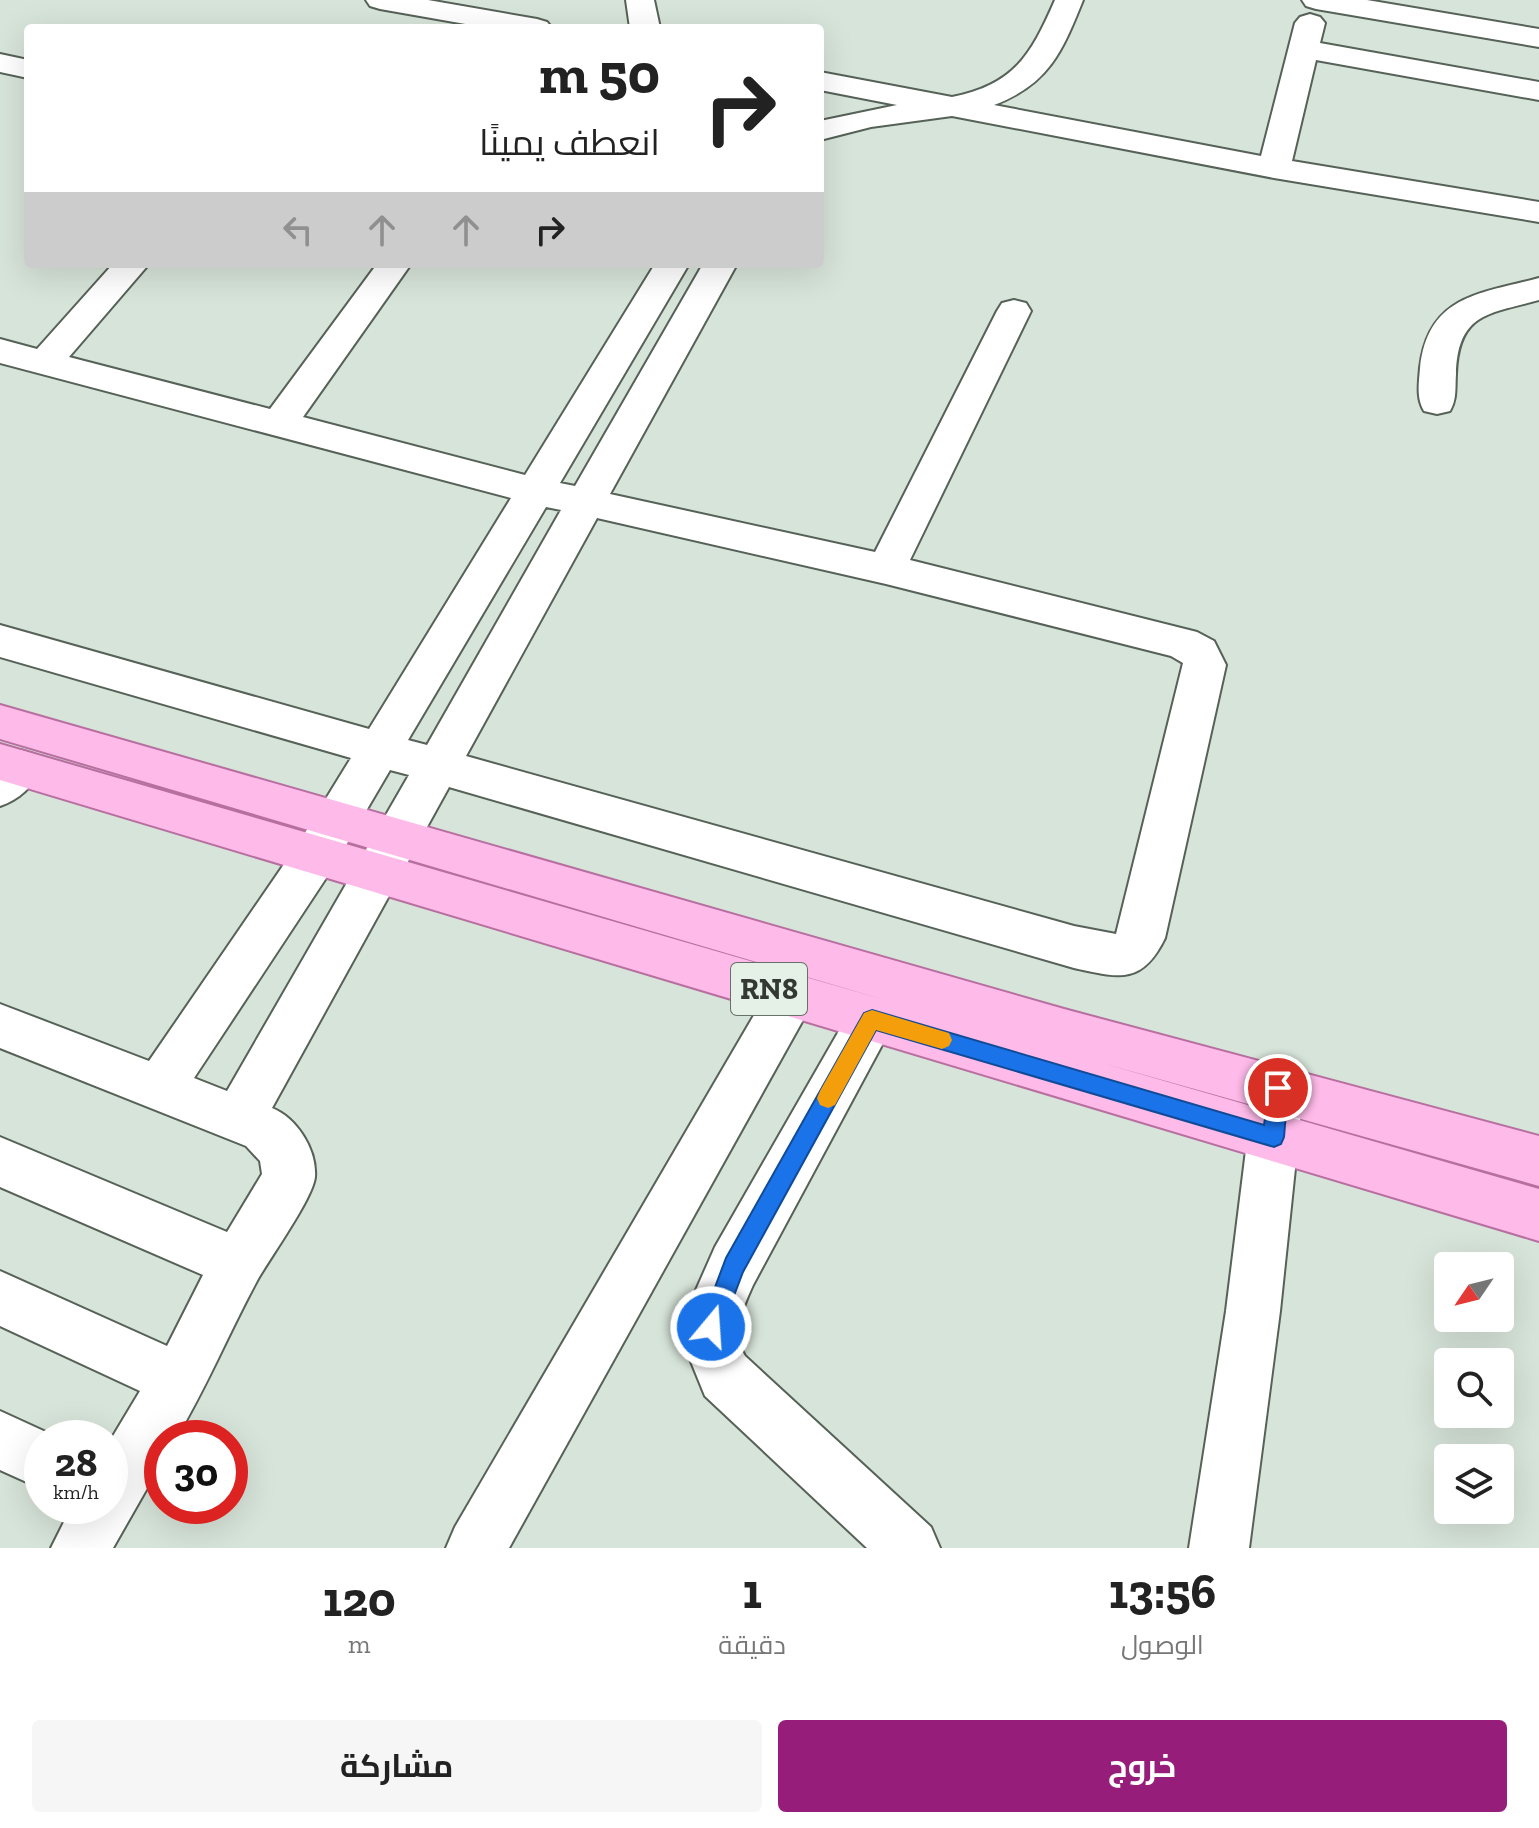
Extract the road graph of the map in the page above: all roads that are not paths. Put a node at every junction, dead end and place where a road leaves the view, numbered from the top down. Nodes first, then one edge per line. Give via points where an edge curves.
1 (380, 0) edge
2 (640, 0) edge
3 (1069, 0) edge
4 (1316, 0) edge
5 (411, 3) edge
6 (392, 24) edge
7 (517, 24) edge
8 (644, 24) edge
9 (1539, 38) edge
10 (1304, 49) junction
11 (0, 63) edge
12 (24, 68) edge
13 (824, 82) edge
14 (1539, 91) edge
15 (948, 106) junction
16 (824, 130) edge
17 (1274, 168) junction
18 (1539, 212) edge
19 (128, 268) edge
20 (391, 268) edge
21 (670, 268) edge
22 (718, 268) edge
23 (1539, 289) edge
24 (1014, 311) dead end
25 (0, 351) edge
26 (45, 362) junction
27 (1437, 402) dead end
28 (280, 422) junction
29 (535, 491) junction
30 (584, 502) junction
31 (886, 569) junction
32 (0, 641) edge
33 (0, 722) edge
34 (377, 750) junction
35 (437, 765) junction
36 (7, 772) edge
37 (326, 838) junction
38 (386, 857) junction
39 (791, 996) junction
40 (872, 1019) junction
41 (0, 1026) edge
42 (159, 1088) junction
43 (1276, 1113) junction
44 (239, 1119) junction
45 (1539, 1161) edge
46 (0, 1162) edge
47 (1539, 1215) edge
48 (238, 1263) junction
49 (0, 1298) edge
50 (179, 1380) junction
51 (0, 1440) edge
52 (24, 1451) edge
53 (128, 1464) edge
54 (94, 1524) edge
55 (81, 1548) edge
56 (476, 1548) edge
57 (910, 1548) edge
58 (1219, 1548) edge

1 - 5 street
2 - 8 street
3 - 15 street via 1030,73 989,96
4 - 9 street
4 - 10 street
5 - 6 street
5 - 7 street
10 - 14 street
10 - 17 street
11 - 12 street
13 - 15 street
15 - 16 street
15 - 17 street
17 - 18 street
19 - 26 street
20 - 28 street
21 - 29 street
22 - 30 street
23 - 27 street via 1461,311 1451,321 1437,361
24 - 31 street
25 - 26 street
26 - 28 street
28 - 29 street
29 - 30 street
29 - 34 street
30 - 31 street
30 - 35 street
31 - 35 street via 1182,643 1202,655 1204,673 1145,923 1129,954 1074,947
32 - 34 street
33 - 37 main road, RN8
34 - 35 street
34 - 37 street
35 - 38 street
36 - 37 main road, RN8
37 - 38 main road, RN8
37 - 42 street
38 - 39 main road, RN8
38 - 43 main road, RN8 via 1064,1031
38 - 44 street
39 - 40 main road, RN8
39 - 56 street
40 - 43 main road, RN8
40 - 57 street via 734,1266 711,1327 711,1342 725,1376
41 - 42 street
42 - 44 street
43 - 45 main road, RN8
43 - 47 main road, RN8
43 - 58 street
44 - 48 street via 264,1129 284,1150 289,1178
46 - 48 street
48 - 50 street
49 - 50 street
50 - 53 street
51 - 52 street
54 - 55 street

